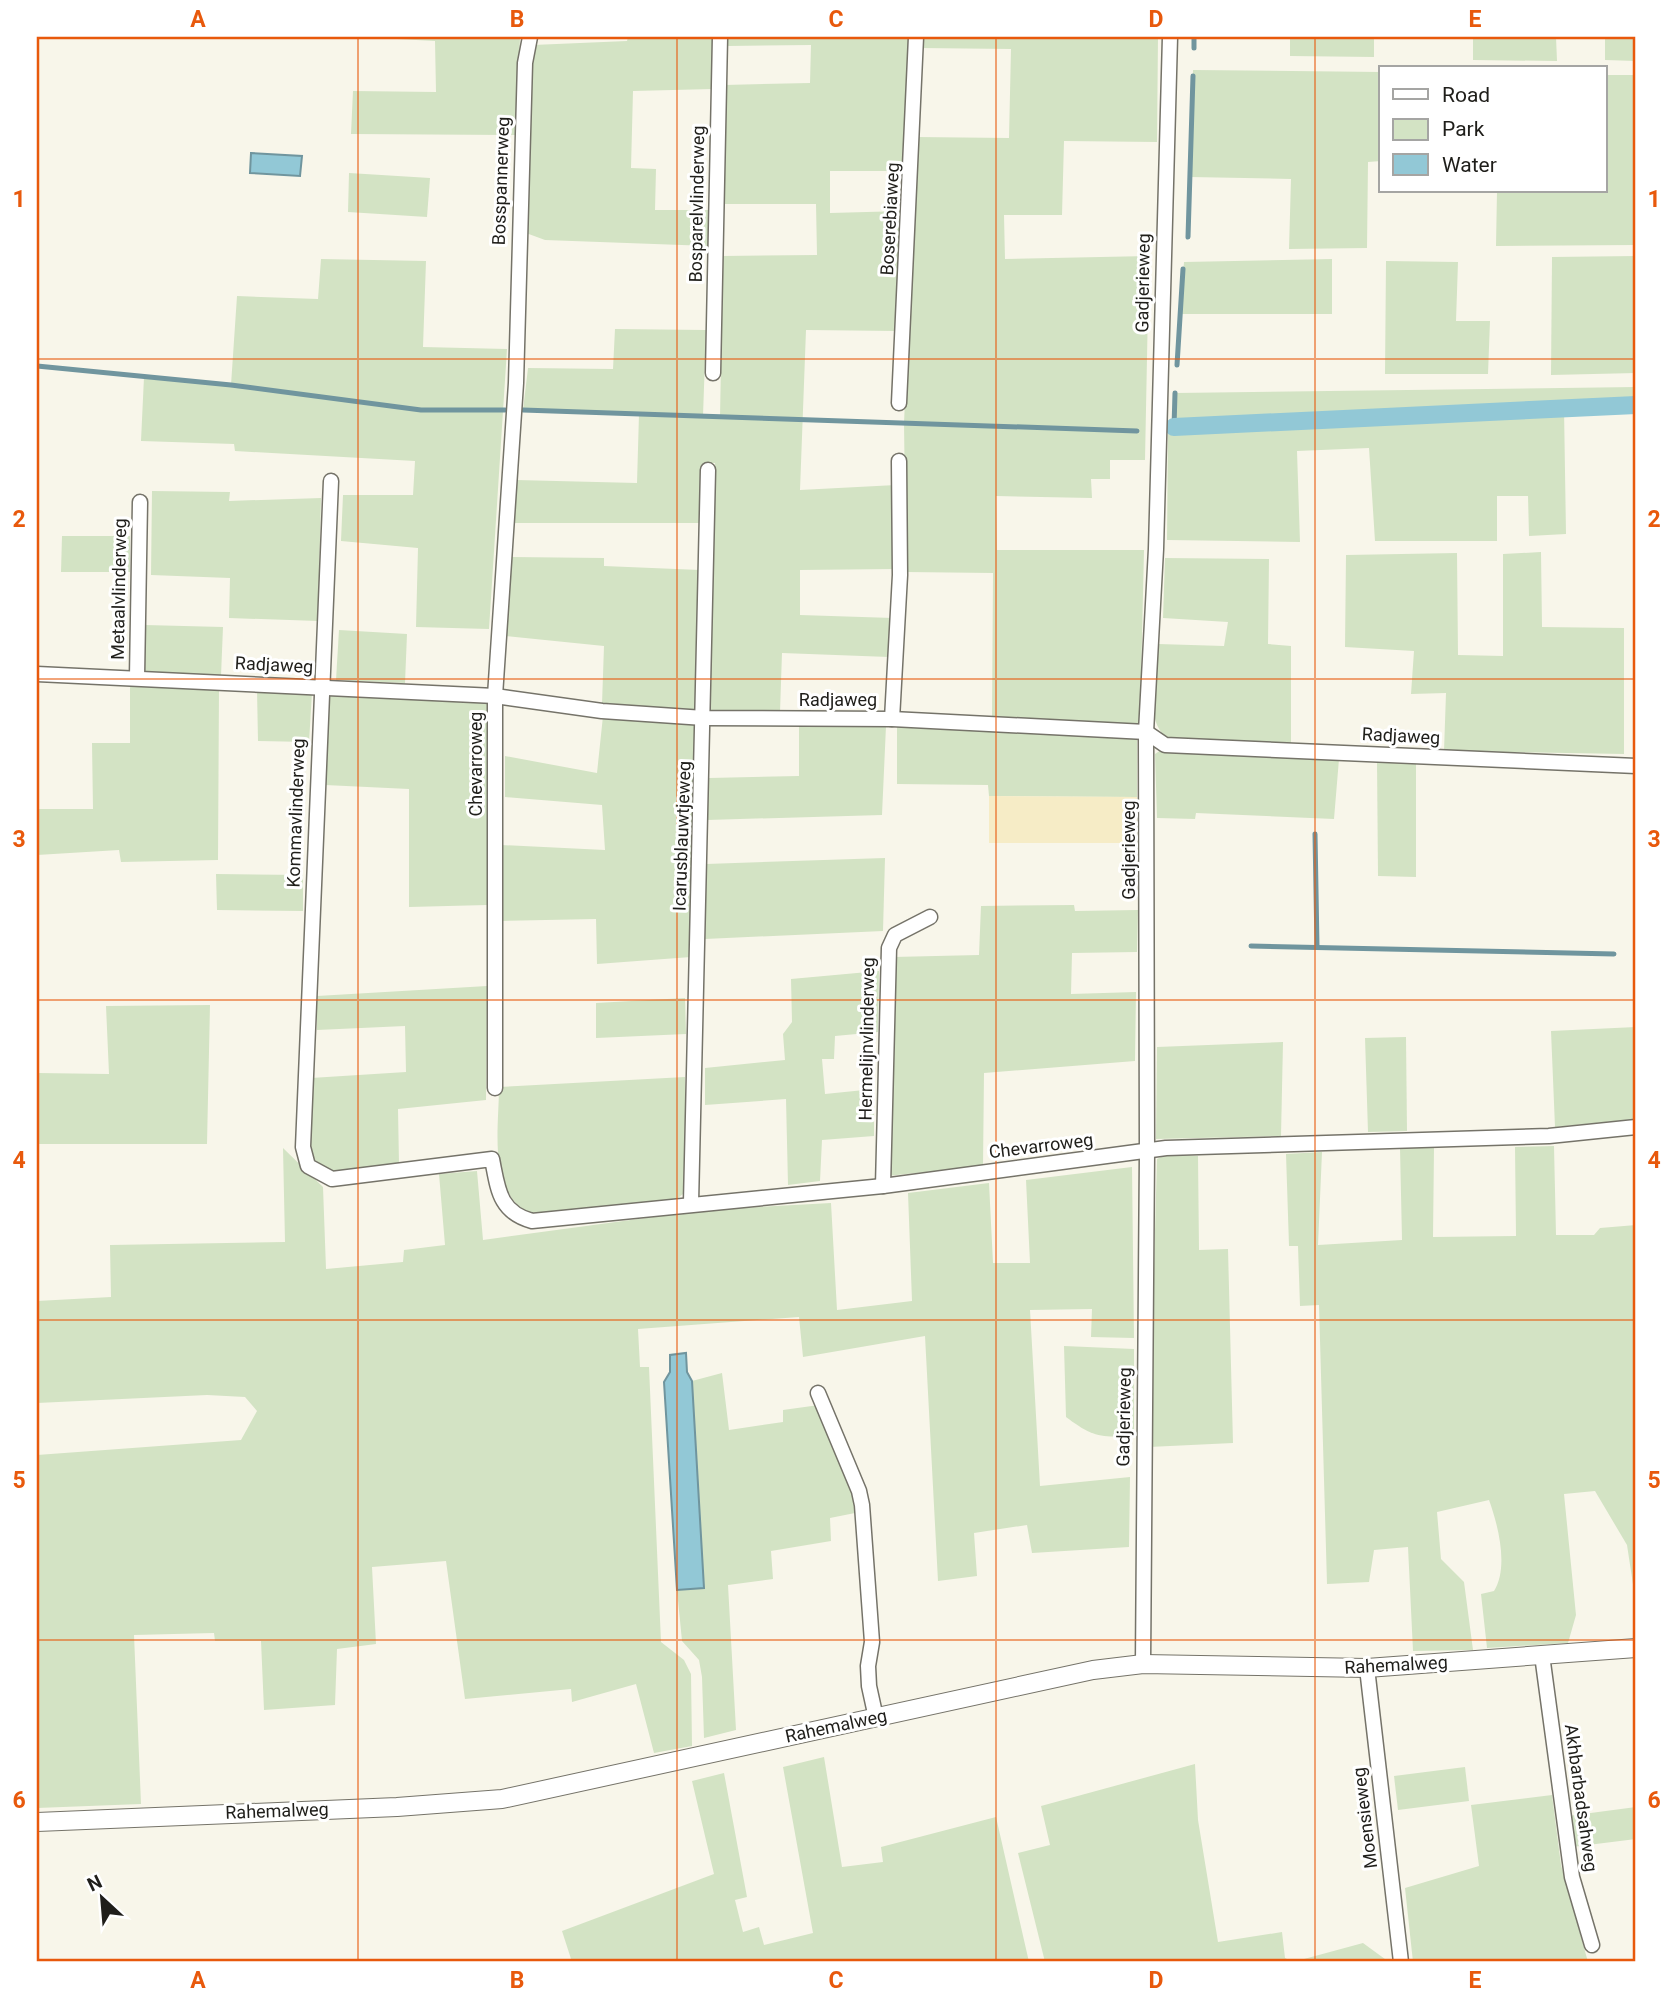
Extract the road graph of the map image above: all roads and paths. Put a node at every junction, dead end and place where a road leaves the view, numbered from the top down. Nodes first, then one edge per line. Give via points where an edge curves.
1 (530, 37) edge
2 (720, 37) edge
3 (916, 37) edge
4 (1170, 37) edge
5 (713, 373) dead end
6 (899, 403) dead end
7 (513, 440) joint
8 (899, 461) dead end
9 (708, 470) dead end
10 (331, 481) dead end
11 (140, 502) dead end
12 (37, 674) edge
13 (137, 677) junction
14 (322, 687) junction
15 (495, 696) junction
16 (704, 718) junction
17 (892, 719) junction
18 (1146, 732) junction
19 (1636, 766) edge
20 (930, 918) dead end
21 (495, 1088) dead end
22 (1636, 1127) edge
23 (1147, 1152) junction
24 (492, 1159) joint
25 (883, 1186) junction
26 (691, 1203) junction
27 (818, 1393) dead end
28 (1636, 1648) edge
29 (1542, 1655) junction
30 (1143, 1664) junction
31 (1367, 1668) junction
32 (876, 1718) junction
33 (37, 1822) edge
34 (1592, 1945) dead end
35 (1401, 1962) edge

1 - 7 street, Bosspannerweg via 525,63
2 - 5 street, Bosparelvlinderweg
3 - 6 street, Boserebiaweg
4 - 18 street, Gadjerieweg via 1156,550
7 - 15 street, Chevarroweg
8 - 17 street via 901,575
9 - 16 street, Icarusblauwtjeweg
10 - 14 street, Kommavlinderweg
11 - 13 street, Metaalvlinderweg
12 - 13 street, Radjaweg
13 - 14 street, Radjaweg
14 - 15 street, Radjaweg
14 - 24 street, Kommavlinderweg via 303,1147 308,1166 332,1180
15 - 16 street, Radjaweg
15 - 21 street, Chevarroweg
16 - 17 street, Radjaweg
16 - 26 street, Icarusblauwtjeweg
17 - 18 street, Radjaweg
18 - 19 street, Radjaweg via 1165,745
18 - 23 street, Gadjerieweg
20 - 25 street, Hermelijnvlinderweg via 895,935 889,947
22 - 23 street, Chevarroweg via 1549,1136
23 - 25 street, Chevarroweg
23 - 30 street, Gadjerieweg
24 - 26 street, Chevarroweg via 500,1198 516,1217 532,1221
25 - 26 street, Chevarroweg
27 - 32 street via 862,1506 872,1642 868,1665
28 - 29 street, Rahemalweg
29 - 31 street, Rahemalweg
29 - 34 street, Akhbarbadsahweg via 1572,1877
30 - 31 street, Rahemalweg
30 - 32 street, Rahemalweg
31 - 35 street, Moensieweg
32 - 33 street, Rahemalweg via 502,1799

